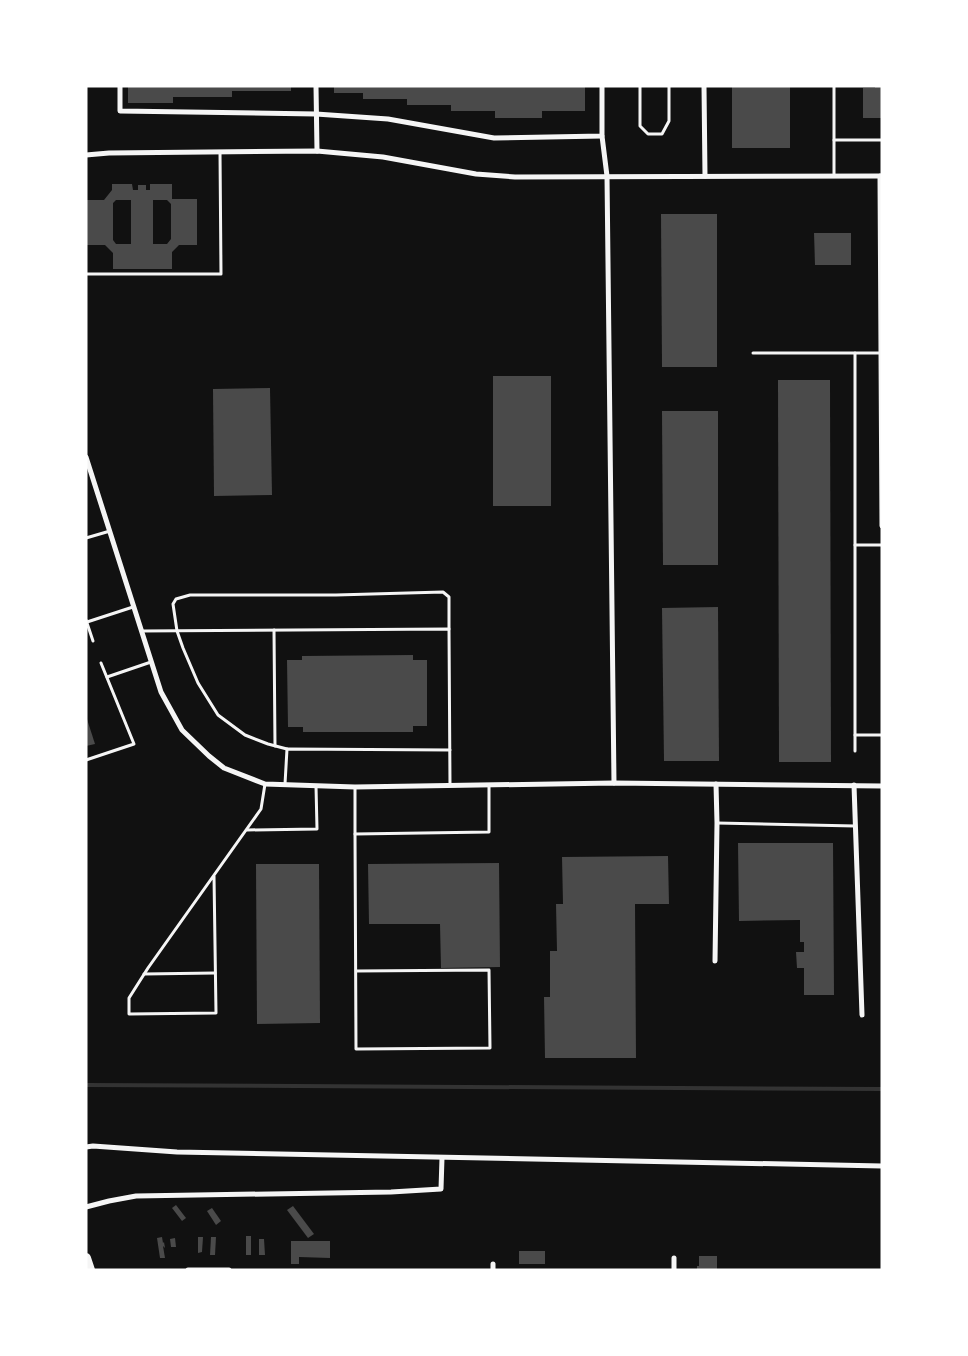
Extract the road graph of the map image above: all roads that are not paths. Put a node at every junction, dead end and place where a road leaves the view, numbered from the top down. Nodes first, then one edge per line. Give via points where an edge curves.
1 (120, 86) edge
2 (316, 86) edge
3 (602, 86) edge
4 (640, 86) edge
5 (669, 86) edge
6 (704, 86) edge
7 (834, 86) edge
8 (316, 114) junction
9 (602, 136) junction
10 (834, 140) junction
11 (882, 140) edge
12 (317, 151) junction
13 (220, 152) junction
14 (86, 155) edge
15 (607, 176) junction
16 (705, 176) junction
17 (834, 176) junction
18 (881, 176) edge
19 (86, 274) edge
20 (753, 353) dead end
21 (855, 353) junction
22 (881, 353) edge
23 (86, 459) edge
24 (882, 526) edge
25 (110, 531) junction
26 (86, 538) edge
27 (855, 545) junction
28 (882, 545) edge
29 (133, 608) junction
30 (87, 621) edge
31 (449, 629) junction
32 (274, 630) junction
33 (140, 631) junction
34 (177, 631) junction
35 (93, 641) dead end
36 (151, 662) junction
37 (101, 663) dead end
38 (107, 677) junction
39 (855, 735) junction
40 (882, 736) edge
41 (275, 746) junction
42 (288, 749) junction
43 (450, 750) junction
44 (855, 752) dead end
45 (86, 760) edge
46 (614, 783) junction
47 (265, 784) junction
48 (716, 784) junction
49 (285, 785) junction
50 (489, 785) junction
51 (854, 785) junction
52 (316, 786) junction
53 (450, 786) junction
54 (882, 786) edge
55 (355, 787) junction
56 (717, 823) junction
57 (855, 826) junction
58 (247, 830) junction
59 (355, 834) junction
60 (214, 876) junction
61 (716, 961) dead end
62 (356, 971) junction
63 (215, 973) junction
64 (144, 974) junction
65 (862, 1015) dead end
66 (86, 1147) edge
67 (442, 1158) junction
68 (882, 1166) edge
69 (86, 1207) edge
70 (86, 1258) edge
71 (674, 1258) dead end
72 (90, 1270) edge
73 (188, 1270) edge
74 (229, 1270) edge
75 (674, 1270) edge

1 - 8 street via 120,111
2 - 8 street
3 - 9 street
4 - 5 lane via 640,126 648,134 662,134 668,121
6 - 16 street
7 - 10 lane
8 - 9 street via 388,119 494,138
8 - 12 street
9 - 15 street
10 - 11 lane
10 - 17 lane
12 - 13 street
12 - 15 street via 383,157 476,174
13 - 14 street
13 - 19 lane via 221,274
15 - 16 street
15 - 46 street
16 - 17 street
17 - 18 street
18 - 22 street
20 - 21 lane
21 - 22 lane
21 - 27 lane
22 - 24 street
23 - 25 street
25 - 26 lane
25 - 29 street
27 - 28 lane
27 - 39 lane
29 - 30 lane
29 - 33 street
30 - 35 lane
31 - 32 lane
31 - 34 lane via 449,597 443,592 190,595 176,599 172,604
31 - 43 lane
32 - 34 lane
32 - 41 lane
33 - 34 lane
33 - 36 street
34 - 41 lane via 198,683 218,715 245,736
36 - 38 lane
36 - 47 street via 161,692 182,730 224,768
37 - 38 lane
38 - 45 lane via 134,744
39 - 40 lane
39 - 44 lane
41 - 42 lane
42 - 43 lane
42 - 49 lane
43 - 53 lane
46 - 48 street
46 - 50 street
47 - 49 street
47 - 58 lane via 261,809
48 - 51 street
48 - 56 street
49 - 52 street
50 - 53 street
50 - 59 lane via 489,832
51 - 54 street
51 - 57 street
52 - 55 street
52 - 58 lane via 317,829
53 - 55 street
55 - 59 lane
56 - 57 lane
56 - 61 street
57 - 65 street
58 - 60 lane
59 - 62 lane
60 - 63 lane
60 - 64 lane
62 - 62 lane via 356,1049 490,1048 489,970
63 - 64 lane
63 - 64 lane via 216,1013 129,1014 129,998
66 - 67 street
67 - 68 street
67 - 69 street via 441,1189 136,1196
70 - 72 highway
71 - 75 street
73 - 74 street

